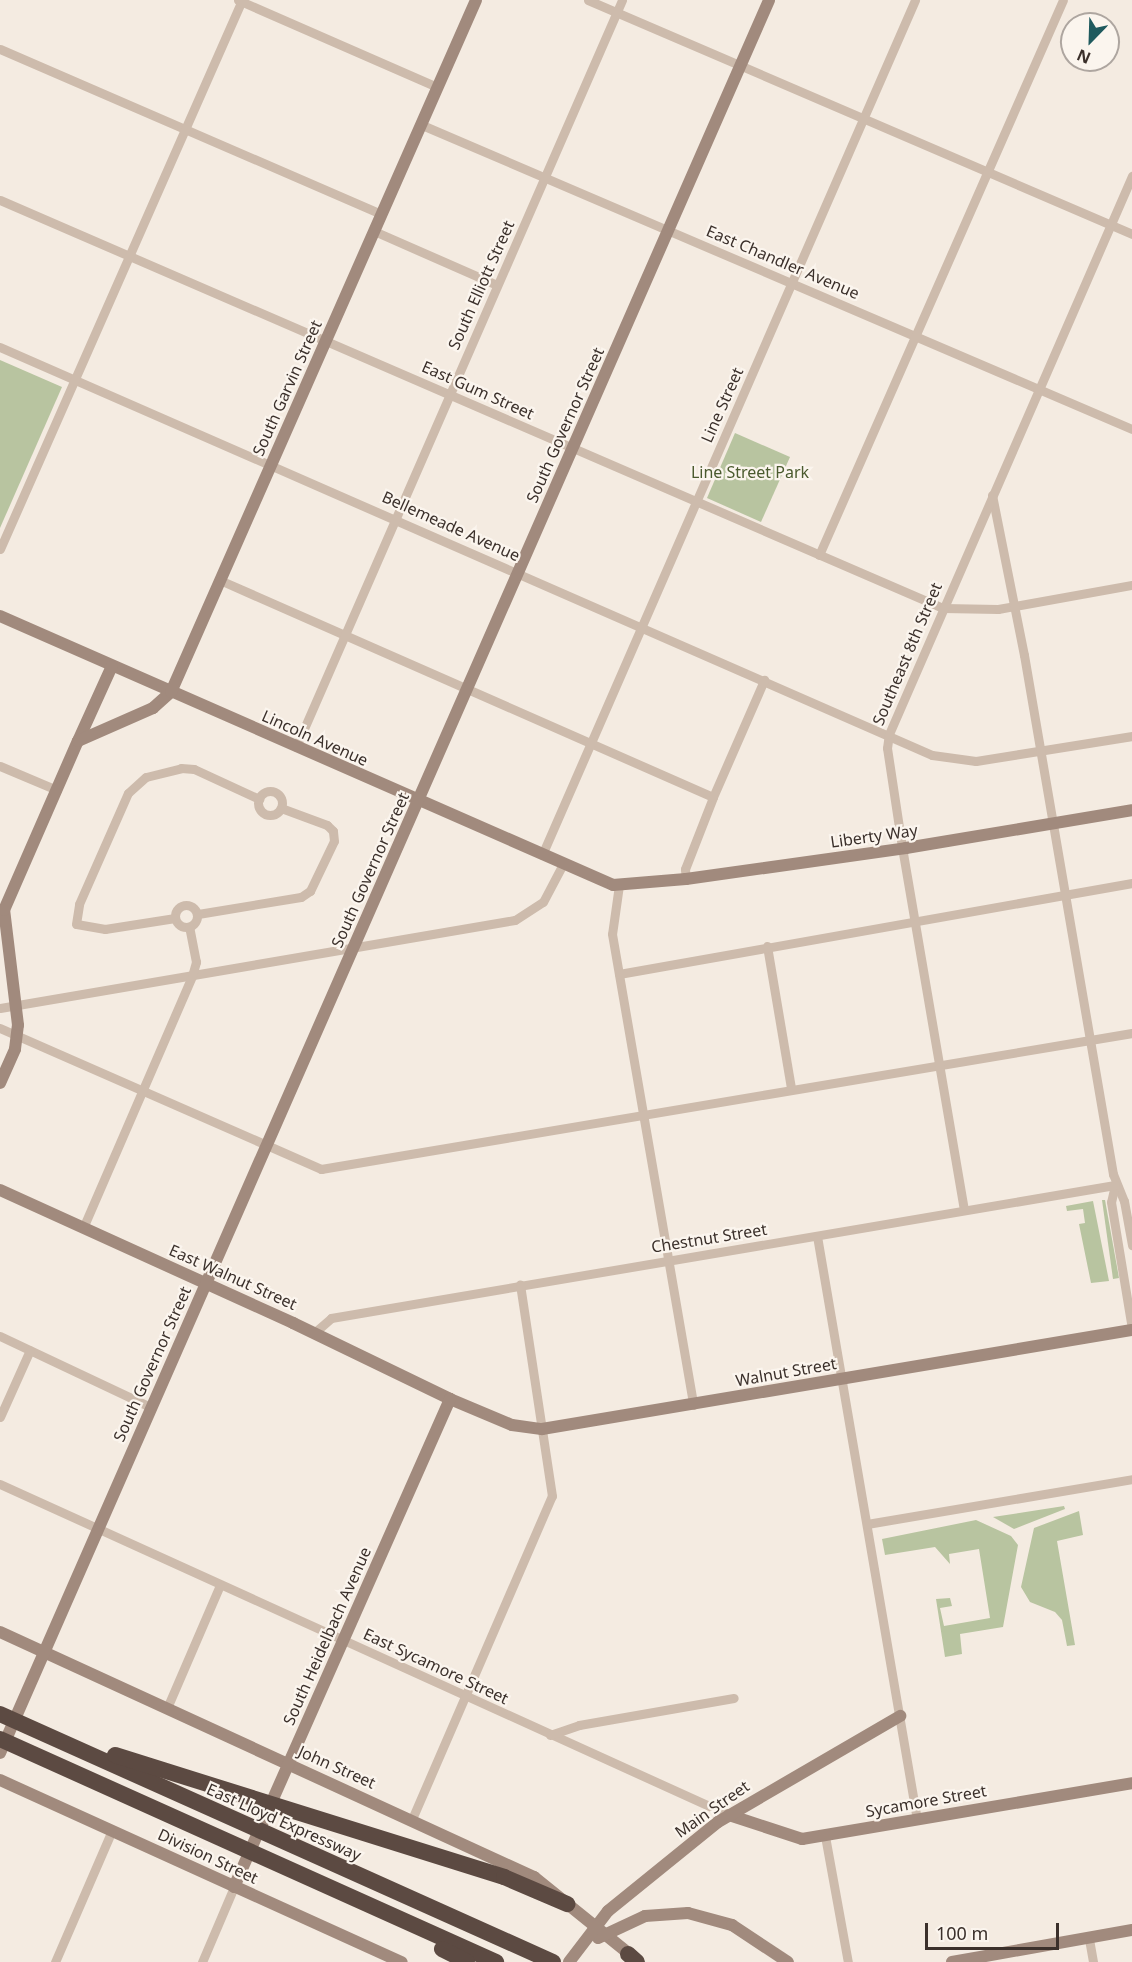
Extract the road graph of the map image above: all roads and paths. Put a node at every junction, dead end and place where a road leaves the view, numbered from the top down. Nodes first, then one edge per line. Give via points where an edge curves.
1 (240, 0) edge
2 (476, 0) edge
3 (588, 0) edge
4 (622, 0) edge
5 (769, 0) edge
6 (915, 0) edge
7 (1063, 0) edge
8 (617, 12) junction
9 (0, 49) edge
10 (741, 65) junction
11 (437, 87) junction
12 (864, 118) junction
13 (422, 125) junction
14 (184, 129) junction
15 (987, 171) junction
16 (545, 176) junction
17 (1132, 176) edge
18 (0, 200) edge
19 (381, 214) junction
20 (1111, 225) junction
21 (669, 229) junction
22 (374, 231) junction
23 (1132, 234) edge
24 (129, 255) junction
25 (792, 283) junction
26 (497, 285) junction
27 (915, 336) junction
28 (326, 340) junction
29 (0, 347) edge
30 (75, 379) junction
31 (1039, 388) junction
32 (450, 394) junction
33 (1132, 429) edge
34 (573, 448) junction
35 (272, 464) junction
36 (992, 495) junction
37 (696, 502) junction
38 (396, 519) junction
39 (0, 549) edge
40 (819, 555) junction
41 (519, 572) junction
42 (222, 581) junction
43 (1132, 585) edge
44 (1014, 606) junction
45 (943, 608) junction
46 (0, 616) edge
47 (641, 626) junction
48 (344, 635) junction
49 (112, 666) junction
50 (765, 680) junction
51 (468, 689) junction
52 (171, 693) junction
53 (889, 734) junction
54 (1132, 736) edge
55 (78, 741) junction
56 (591, 743) junction
57 (296, 747) junction
58 (1040, 752) junction
59 (0, 766) edge
60 (57, 790) junction
61 (713, 797) junction
62 (259, 799) junction
63 (418, 800) junction
64 (281, 808) junction
65 (1132, 810) edge
66 (1051, 824) junction
67 (902, 847) junction
68 (542, 855) junction
69 (563, 864) junction
70 (686, 879) junction
71 (1132, 883) edge
72 (618, 885) junction
73 (1063, 895) junction
74 (1, 912) edge
75 (198, 914) junction
76 (175, 918) junction
77 (916, 920) junction
78 (189, 927) junction
79 (767, 946) junction
80 (354, 947) junction
81 (619, 974) junction
82 (192, 975) junction
83 (16, 1005) junction
84 (0, 1008) edge
85 (0, 1028) edge
86 (1132, 1033) edge
87 (18, 1036) junction
88 (1090, 1040) junction
89 (939, 1063) junction
90 (0, 1083) edge
91 (791, 1088) junction
92 (143, 1093) junction
93 (644, 1114) junction
94 (265, 1148) junction
95 (1115, 1185) junction
96 (0, 1190) edge
97 (964, 1210) junction
98 (83, 1228) junction
99 (817, 1236) junction
100 (1132, 1245) edge
101 (669, 1260) junction
102 (206, 1282) junction
103 (520, 1284) junction
104 (1132, 1330) edge
105 (314, 1333) junction
106 (0, 1336) edge
107 (30, 1350) junction
108 (842, 1379) junction
109 (450, 1399) junction
110 (693, 1405) junction
111 (150, 1407) junction
112 (0, 1417) edge
113 (542, 1429) junction
114 (1132, 1479) edge
115 (0, 1484) edge
116 (867, 1524) junction
117 (97, 1529) junction
118 (220, 1585) junction
119 (0, 1632) edge
120 (343, 1641) junction
121 (43, 1652) junction
122 (466, 1696) junction
123 (734, 1698) dead end
124 (167, 1708) junction
125 (0, 1714) edge
126 (900, 1716) junction
127 (32, 1729) junction
128 (550, 1735) junction
129 (5, 1746) edge
130 (289, 1763) junction
131 (0, 1780) edge
132 (1132, 1783) edge
133 (729, 1815) junction
134 (412, 1819) junction
135 (916, 1820) junction
136 (112, 1830) junction
137 (825, 1836) junction
138 (234, 1887) junction
139 (366, 1904) junction
140 (567, 1904) junction
141 (594, 1925) junction
142 (1132, 1930) edge
143 (605, 1934) junction
144 (1089, 1939) junction
145 (581, 1947) junction
146 (635, 1959) edge
147 (551, 1961) edge
148 (959, 1961) edge
149 (55, 1962) edge
150 (202, 1962) edge
151 (402, 1962) edge
152 (467, 1962) edge
153 (496, 1962) edge
154 (568, 1962) edge
155 (788, 1962) edge
156 (848, 1962) edge
157 (1093, 1962) edge

1 - 11 street
1 - 14 street
2 - 11 street, South Garvin Street
3 - 8 street
4 - 8 street, South Elliott Street
5 - 10 street, South Governor Street
6 - 12 street, Line Street
7 - 15 street
8 - 10 street
8 - 16 street, South Elliott Street
9 - 14 street
10 - 12 street
10 - 21 street, South Governor Street
11 - 13 street, South Garvin Street
12 - 15 street
12 - 25 street, Line Street
13 - 16 street, East Chandler Avenue
13 - 19 street, South Garvin Street
14 - 19 street
14 - 24 street
15 - 20 street
15 - 27 street
16 - 21 street, East Chandler Avenue
16 - 26 street, South Elliott Street
17 - 20 street, Southeast 8th Street
18 - 24 street, East Gum Street
19 - 22 street, South Garvin Street
20 - 23 street
20 - 31 street, Southeast 8th Street
21 - 25 street, East Chandler Avenue
21 - 34 street, South Governor Street
22 - 26 street
22 - 28 street, South Garvin Street
24 - 28 street, East Gum Street
24 - 30 street
25 - 27 street, East Chandler Avenue
25 - 37 street, Line Street
26 - 32 street, South Elliott Street
27 - 31 street, East Chandler Avenue
27 - 40 street
28 - 32 street, East Gum Street
28 - 35 street, South Garvin Street
29 - 30 street, Bellemeade Avenue
30 - 35 street, Bellemeade Avenue
30 - 39 street
31 - 33 street, East Chandler Avenue
31 - 36 street, Southeast 8th Street
32 - 34 street, East Gum Street
32 - 38 street, South Elliott Street
34 - 37 street, East Gum Street
34 - 41 street, South Governor Street
35 - 38 street, Bellemeade Avenue
35 - 42 street, South Garvin Street
36 - 44 street
36 - 45 street, Southeast 8th Street
37 - 40 street, East Gum Street
37 - 47 street, Line Street
38 - 41 street, Bellemeade Avenue
38 - 48 street, South Elliott Street
40 - 45 street, East Gum Street
41 - 47 street, Bellemeade Avenue
41 - 51 street, South Governor Street
42 - 48 street
42 - 52 street, South Garvin Street
43 - 44 street, East Gum Street
44 - 45 street, East Gum Street via 960,611
44 - 58 street
45 - 53 street, Southeast 8th Street
46 - 49 street, Lincoln Avenue
47 - 50 street, Bellemeade Avenue
47 - 56 street, Line Street
48 - 51 street
48 - 57 street, South Elliott Street
49 - 52 street, Lincoln Avenue
49 - 55 street
50 - 53 street, Bellemeade Avenue
50 - 61 street
51 - 56 street
51 - 63 street, South Governor Street
52 - 55 street, South Garvin Street via 153,708
52 - 57 street, Lincoln Avenue
53 - 58 street, Bellemeade Avenue via 932,755 953,760 976,762
53 - 67 street, Southeast 8th Street via 887,748
54 - 58 street, Bellemeade Avenue
55 - 60 street
56 - 61 street
56 - 68 street, Line Street
57 - 63 street, Lincoln Avenue
58 - 66 street
59 - 60 street
60 - 74 street
61 - 70 street via 685,869
62 - 64 street via 259,808 265,814 274,814
62 - 64 street via 266,792 275,792 281,799
62 - 76 street via 194,769 181,768 146,777 128,793 79,904 76,924 105,929
63 - 68 street, Lincoln Avenue
63 - 80 street, South Governor Street
64 - 75 street via 327,825 333,831 333,841 310,891 301,897
65 - 66 street, Liberty Way
66 - 67 street, Liberty Way
66 - 73 street
67 - 70 street, Liberty Way
67 - 77 street, Southeast 8th Street
68 - 69 street, Lincoln Avenue
69 - 72 street, Lincoln Avenue
69 - 80 street via 543,903 515,920
70 - 72 street, Liberty Way
71 - 73 street
72 - 81 street via 612,934
73 - 77 street
73 - 88 street
74 - 83 street
75 - 76 street via 193,906 184,904 177,909
75 - 78 street
76 - 78 street via 180,925
77 - 79 street
77 - 89 street, Southeast 8th Street
78 - 82 street via 196,962
79 - 81 street
79 - 91 street
80 - 82 street
80 - 94 street, South Governor Street
81 - 93 street
82 - 83 street
82 - 92 street
83 - 84 street
83 - 87 street
85 - 87 street
86 - 88 street
87 - 90 street
87 - 92 street
88 - 89 street
88 - 95 street
89 - 91 street
89 - 97 street, Southeast 8th Street
91 - 93 street
92 - 94 street
92 - 98 street
93 - 94 street via 321,1169
93 - 101 street
94 - 102 street, South Governor Street
95 - 97 street, Chestnut Street
95 - 100 street via 1124,1201
95 - 104 street via 1111,1202
96 - 98 street, East Walnut Street
97 - 99 street, Chestnut Street
98 - 102 street, East Walnut Street
99 - 101 street, Chestnut Street
99 - 108 street
101 - 103 street, Chestnut Street
101 - 110 street
102 - 105 street, East Walnut Street
102 - 111 street, South Governor Street
103 - 105 street, Chestnut Street via 331,1318
103 - 113 street
104 - 108 street, Walnut Street
105 - 109 street, East Walnut Street
106 - 107 street
107 - 111 street
107 - 112 street
108 - 110 street, Walnut Street
108 - 116 street
109 - 113 street, Walnut Street via 512,1425
109 - 120 street, South Heidelbach Avenue
110 - 113 street, Walnut Street
111 - 117 street, South Governor Street
113 - 122 street via 552,1496
114 - 116 street
115 - 117 street, East Sycamore Street
116 - 126 street
117 - 118 street, East Sycamore Street
117 - 121 street, South Governor Street
118 - 120 street, East Sycamore Street
118 - 124 street
119 - 121 street, John Street
120 - 122 street, East Sycamore Street
120 - 130 street, South Heidelbach Avenue
121 - 124 street, John Street
121 - 129 street, South Governor Street
122 - 128 street, East Sycamore Street
122 - 134 street
123 - 128 street via 579,1725
124 - 130 street, John Street
125 - 127 highway, East Lloyd Expressway
126 - 133 street, Main Street
126 - 135 street
127 - 140 highway via 504,1877
127 - 147 highway, East Lloyd Expressway
128 - 133 street, East Sycamore Street
129 - 139 highway
130 - 134 street, John Street
130 - 138 street, South Heidelbach Avenue
131 - 136 street, Division Street
132 - 135 street, Sycamore Street
133 - 137 street, Sycamore Street via 802,1839
133 - 141 street, Main Street via 636,1886
134 - 140 street, John Street via 534,1877
135 - 137 street, Sycamore Street
136 - 138 street, Division Street
136 - 149 street
137 - 156 street
138 - 150 street
138 - 151 street, Division Street
139 - 152 highway
139 - 153 highway
140 - 141 street, John Street
141 - 143 street, John Street
141 - 145 street, Main Street
142 - 144 street
143 - 145 street
143 - 146 street, John Street
143 - 155 street via 645,1916 702,1915 732,1925
144 - 148 street
144 - 157 street
145 - 154 street, Main Street

